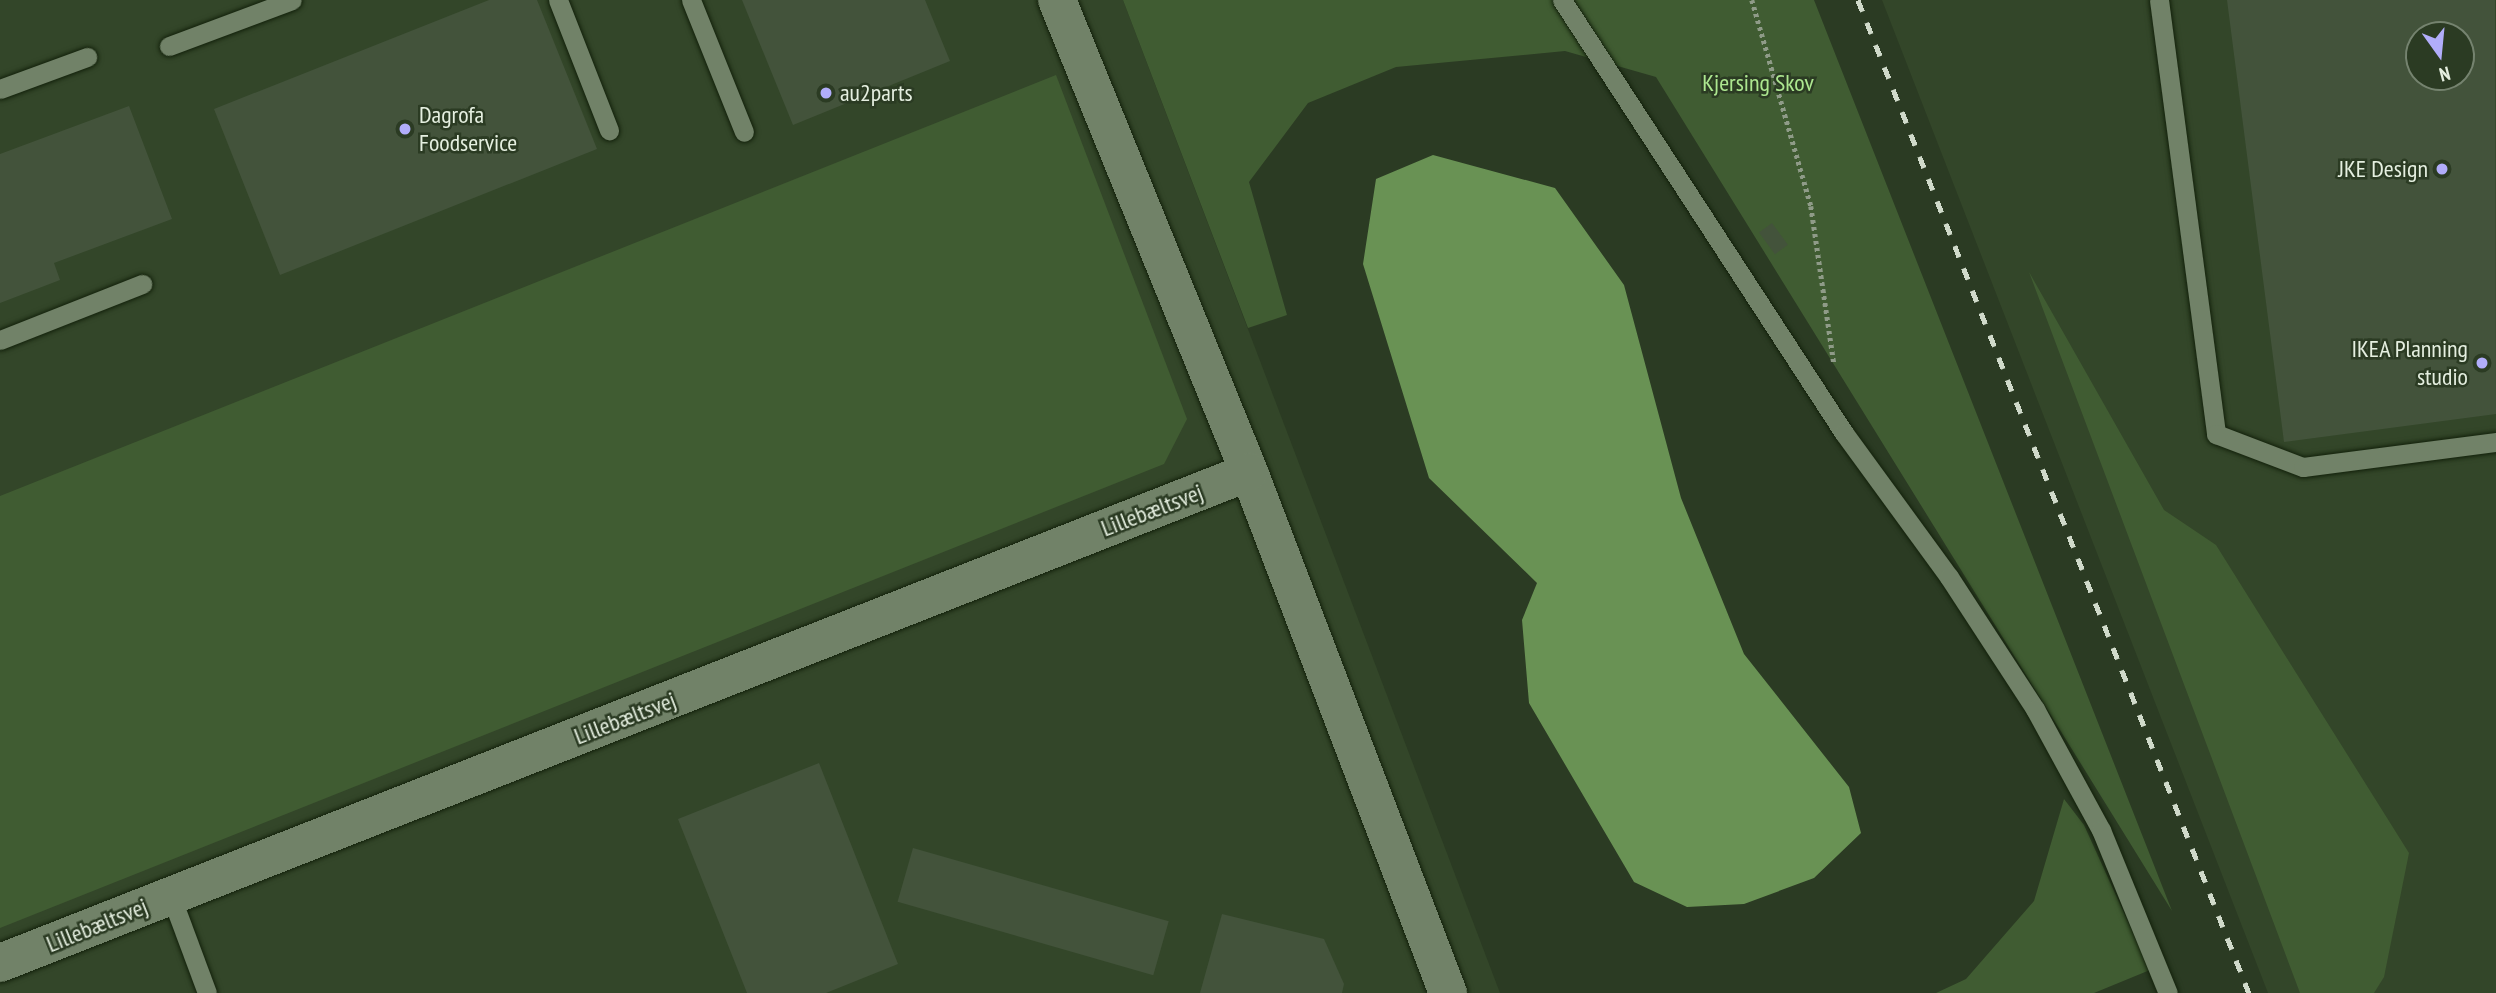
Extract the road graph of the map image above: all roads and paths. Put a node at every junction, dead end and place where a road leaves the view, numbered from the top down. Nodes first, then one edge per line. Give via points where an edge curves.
1 (291, 0) edge
2 (558, 0) edge
3 (691, 0) edge
4 (1058, 0) edge
5 (1562, 0) edge
6 (1752, 0) edge
7 (2159, 0) edge
8 (169, 46) dead end
9 (87, 57) dead end
10 (0, 89) edge
11 (609, 130) dead end
12 (744, 132) dead end
13 (142, 284) dead end
14 (0, 340) edge
15 (1834, 366) dead end
16 (2496, 442) edge
17 (1249, 472) junction
18 (171, 896) junction
19 (0, 963) edge
20 (207, 993) edge
21 (1448, 993) edge
22 (2168, 993) edge

1 - 8 lane
2 - 11 lane
3 - 12 lane
4 - 17 street
5 - 22 lane via 1844,433 1949,577 2035,709 2101,830
6 - 15 path via 1811,206
7 - 16 lane via 2216,434 2303,467
9 - 10 lane
13 - 14 lane
17 - 18 street, Lillebæltsvej
17 - 21 street
18 - 19 street, Lillebæltsvej
18 - 20 lane

